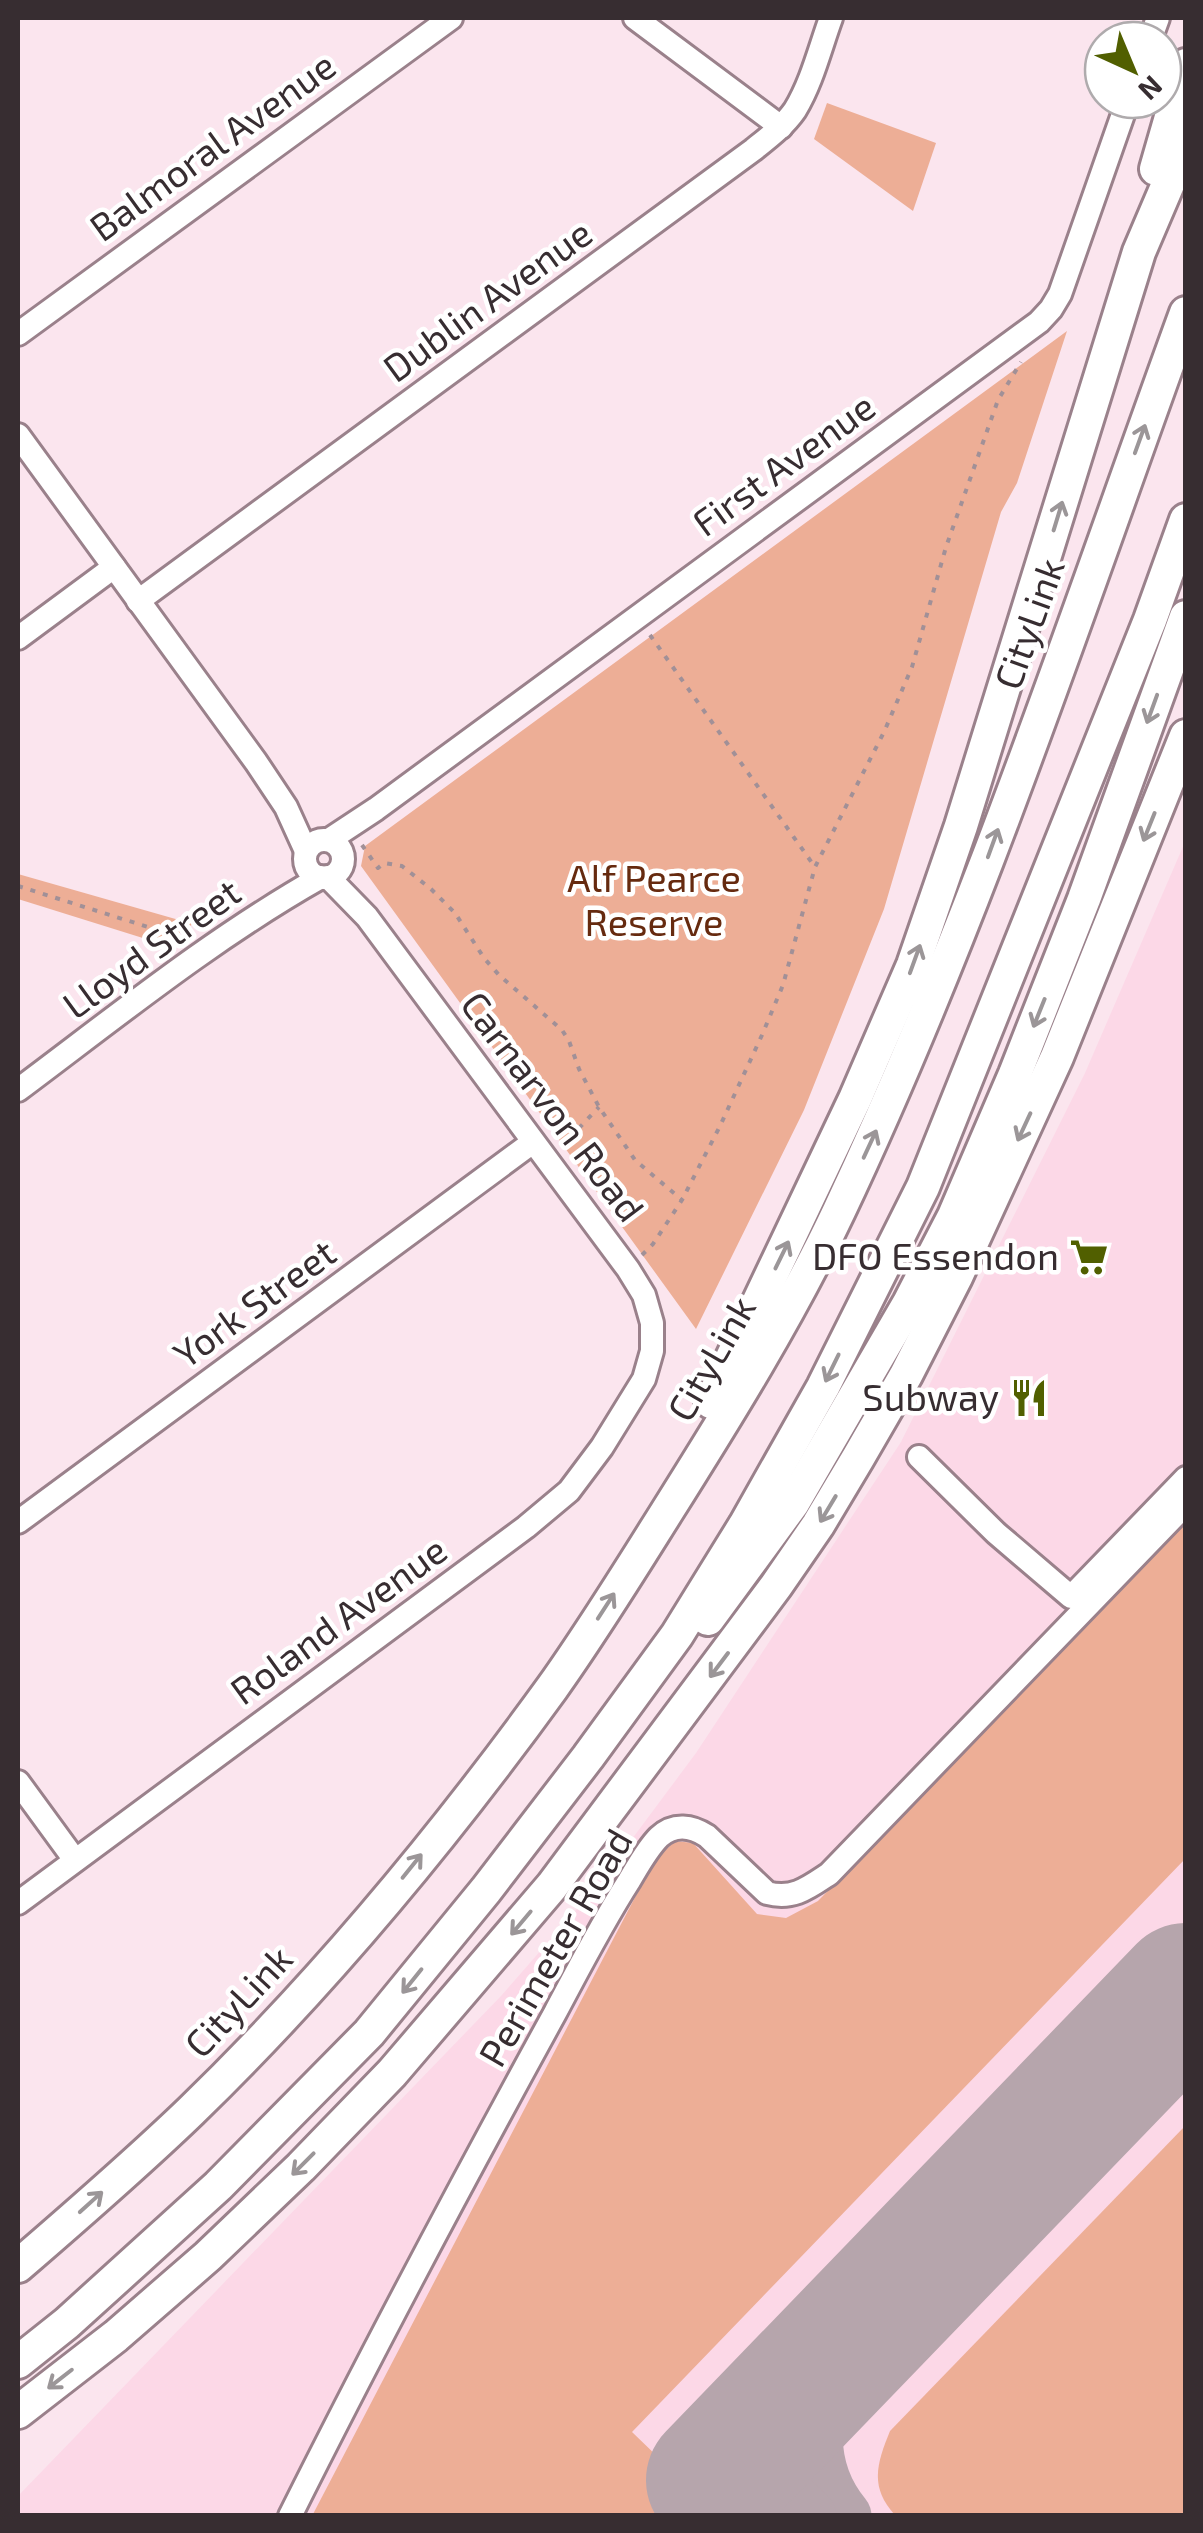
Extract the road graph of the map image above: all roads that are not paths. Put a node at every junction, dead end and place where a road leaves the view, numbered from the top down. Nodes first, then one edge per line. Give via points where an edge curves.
1 (450, 18) edge
2 (635, 18) edge
3 (831, 18) edge
4 (1186, 65) edge
5 (1121, 120) edge
6 (781, 127) junction
7 (1186, 142) edge
8 (1140, 252) junction
9 (1186, 314) edge
10 (18, 334) edge
11 (18, 435) edge
12 (1186, 520) edge
13 (114, 568) junction
14 (138, 601) junction
15 (1186, 617) edge
16 (18, 638) edge
17 (1186, 736) edge
18 (328, 857) junction
19 (18, 1090) edge
20 (540, 1151) junction
21 (652, 1351) joint
22 (918, 1457) dead end
23 (1186, 1478) edge
24 (1186, 1504) edge
25 (18, 1522) edge
26 (634, 1564) junction
27 (588, 1757) junction
28 (18, 1782) edge
29 (75, 1860) junction
30 (18, 1902) edge
31 (18, 2266) edge
32 (18, 2362) edge
33 (18, 2412) edge
34 (290, 2516) edge

1 - 10 street, Balmoral Avenue
2 - 6 street
3 - 6 street, Dublin Avenue via 806,88
4 - 8 highway
5 - 18 street, First Avenue via 1051,309 376,810
6 - 14 street, Dublin Avenue
7 - 8 highway
26 -> 8 highway via 913,965
26 -> 9 highway, CityLink via 774,1332 893,1093 954,949
11 - 13 street, Carnarvon Road
12 -> 27 highway via 922,1187 823,1387 744,1525 677,1635
13 - 14 street, Carnarvon Road
13 - 16 street
14 - 18 street, Carnarvon Road
15 -> 27 highway via 1015,1074 910,1303 764,1544
17 -> 33 highway via 1057,1057 956,1277 867,1442 776,1586 552,1886 392,2073 208,2256
18 - 19 street, Lloyd Street via 280,900
18 - 20 street, Carnarvon Road
20 - 21 street, Carnarvon Road via 644,1295
20 - 25 street, York Street
21 - 29 street, Roland Avenue via 631,1401 568,1492
22 - 23 street via 1071,1597
24 - 34 street, Perimeter Road via 829,1874 806,1890 767,1893 696,1829 661,1835 622,1891 541,2038
31 -> 26 highway, CityLink via 191,2111 346,1947 553,1686
27 -> 32 highway via 369,2033 218,2186
28 - 29 street
29 - 30 street, Roland Avenue

